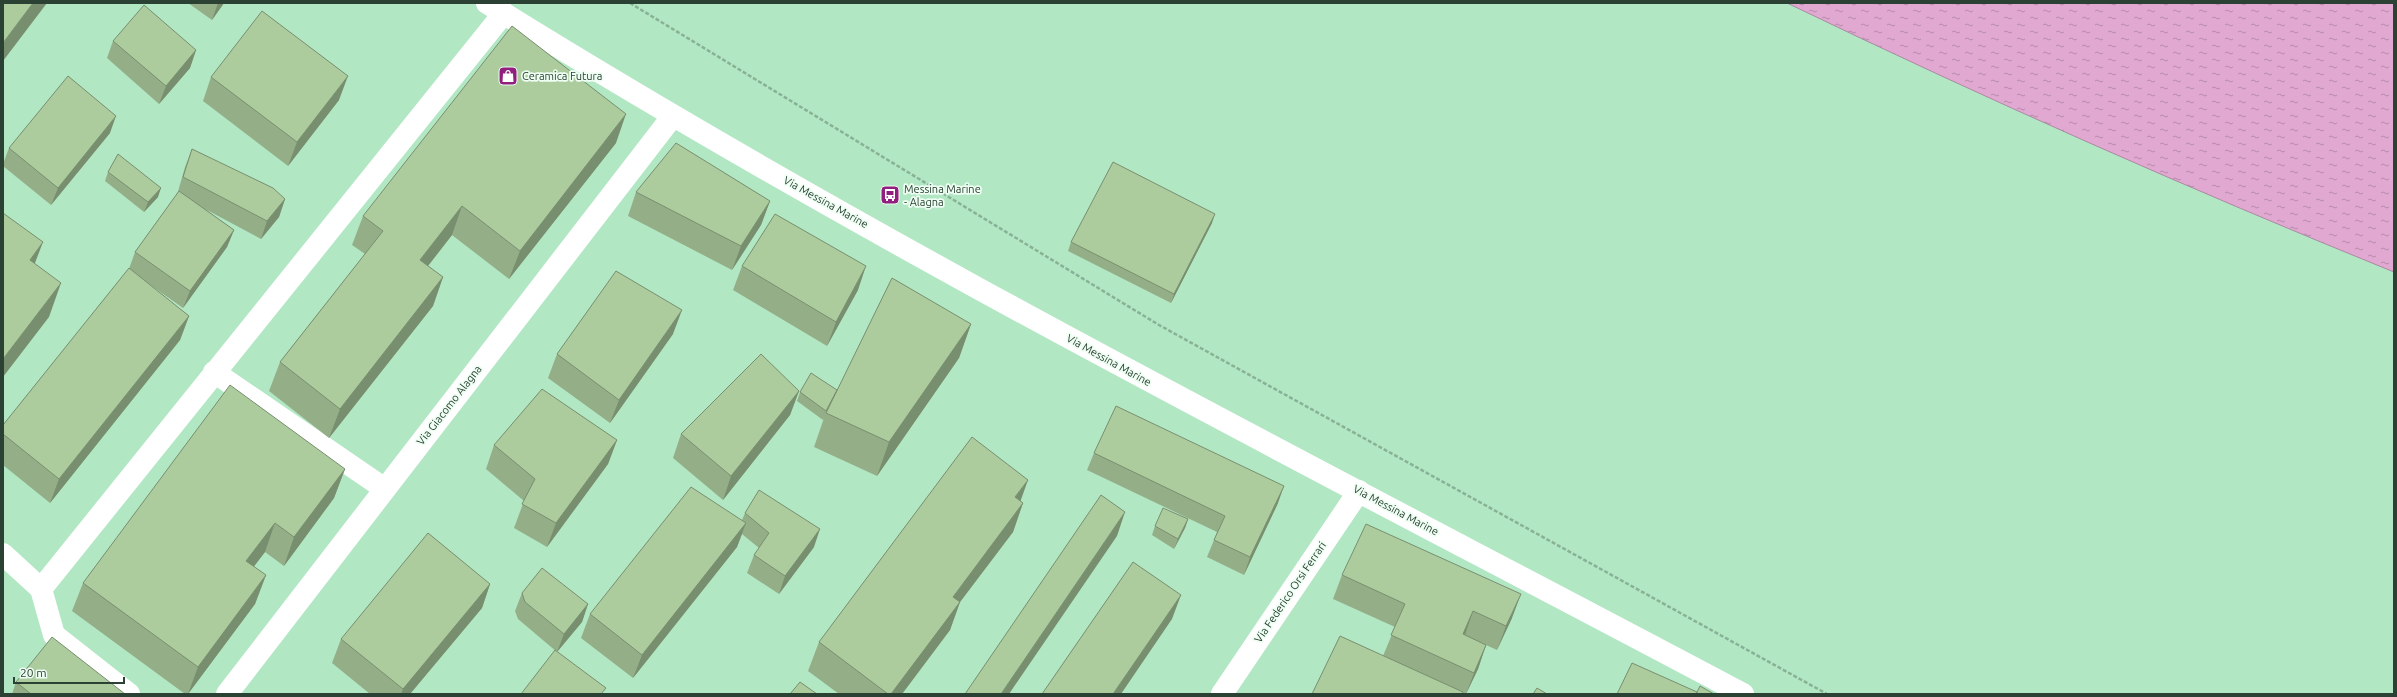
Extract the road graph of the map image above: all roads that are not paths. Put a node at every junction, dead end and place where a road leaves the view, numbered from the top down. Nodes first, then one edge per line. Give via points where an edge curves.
1 (496, 8) edge
2 (672, 117) junction
3 (214, 372) junction
4 (385, 489) junction
5 (1359, 491) junction
6 (3, 554) edge
7 (41, 589) junction
8 (129, 694) edge
9 (227, 694) edge
10 (1222, 694) edge
11 (1743, 694) edge

1 - 2 street, Via Messina Marine
1 - 3 street
2 - 4 street, Via Giacomo Alagna
2 - 5 street, Via Messina Marine via 1134,374
3 - 4 street
3 - 7 street
4 - 9 street, Via Giacomo Alagna
5 - 10 street, Via Federico Orsi Ferrari
5 - 11 street, Via Messina Marine
6 - 7 street
7 - 8 street via 54,635

